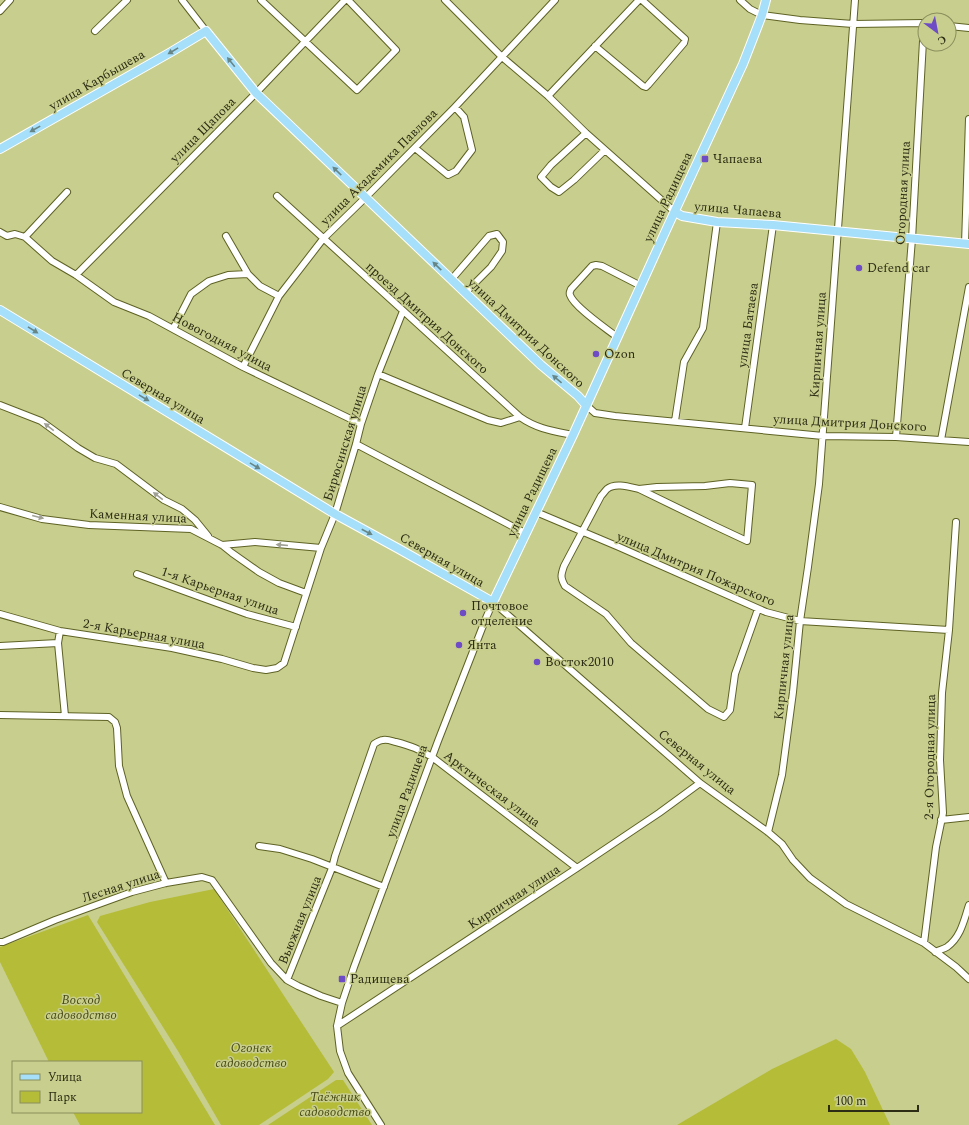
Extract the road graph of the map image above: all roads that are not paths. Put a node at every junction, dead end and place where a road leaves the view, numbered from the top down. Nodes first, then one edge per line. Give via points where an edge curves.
1 (10, 0) edge
2 (127, 0) edge
3 (182, 0) edge
4 (261, 0) edge
5 (346, 0) edge
6 (445, 0) edge
7 (555, 0) edge
8 (641, 0) edge
9 (740, 0) edge
10 (766, 0) edge
11 (855, 0) edge
12 (0, 11) edge
13 (762, 15) junction
14 (917, 23) edge
15 (853, 24) junction
16 (957, 27) edge
17 (969, 28) edge
18 (95, 31) dead end
19 (206, 31) junction
20 (305, 42) junction
21 (595, 46) junction
22 (922, 52) edge
23 (502, 57) junction
24 (256, 93) junction
25 (548, 96) junction
26 (455, 107) junction
27 (969, 119) edge
28 (586, 133) junction
29 (415, 148) junction
30 (0, 149) edge
31 (605, 150) junction
32 (67, 192) dead end
33 (277, 196) dead end
34 (365, 198) junction
35 (674, 212) junction
36 (717, 222) junction
37 (773, 225) junction
38 (838, 231) junction
39 (0, 232) edge
40 (226, 236) dead end
41 (25, 237) junction
42 (323, 239) junction
43 (912, 239) junction
44 (967, 244) edge
45 (248, 274) junction
46 (76, 275) junction
47 (451, 280) junction
48 (641, 286) junction
49 (969, 287) edge
50 (465, 293) junction
51 (279, 296) junction
52 (0, 310) edge
53 (403, 311) junction
54 (173, 329) junction
55 (617, 337) junction
56 (243, 367) junction
57 (378, 374) junction
58 (0, 405) edge
59 (586, 405) junction
60 (520, 417) junction
61 (675, 421) junction
62 (361, 424) junction
63 (745, 428) junction
64 (572, 435) junction
65 (823, 436) junction
66 (896, 437) junction
67 (941, 440) junction
68 (969, 442) edge
69 (356, 444) junction
70 (639, 490) junction
71 (0, 507) edge
72 (536, 512) junction
73 (335, 514) junction
74 (956, 522) dead end
75 (582, 532) junction
76 (526, 533) junction
77 (209, 538) junction
78 (222, 545) junction
79 (321, 548) junction
80 (138, 574) dead end
81 (306, 593) junction
82 (493, 602) junction
83 (758, 609) junction
84 (0, 614) edge
85 (800, 621) junction
86 (296, 627) junction
87 (949, 630) junction
88 (60, 631) junction
89 (58, 643) junction
90 (0, 646) edge
91 (284, 663) joint
92 (0, 715) edge
93 (65, 716) junction
94 (432, 757) junction
95 (700, 783) junction
96 (969, 818) edge
97 (941, 820) junction
98 (768, 832) junction
99 (259, 846) dead end
100 (332, 868) junction
101 (577, 868) junction
102 (166, 883) junction
103 (384, 887) junction
104 (969, 905) edge
105 (0, 942) edge
106 (924, 943) junction
107 (936, 952) junction
108 (969, 979) edge
109 (287, 980) junction
110 (342, 1003) junction
111 (337, 1026) junction
112 (381, 1125) edge

1 - 12 street
2 - 18 street
3 - 19 street, улица Дмитрия Донского
4 - 20 street
5 - 20 street, улица Щапова
5 - 20 street via 396,50 357,90
6 - 23 street, улица Чапаева
7 - 23 street, улица Академика Павлова
8 - 21 street
8 - 21 street via 685,41 648,85 643,86
9 - 13 street
10 - 13 main road, улица Радищева
11 - 15 street, Кирпичная улица
13 - 15 street
13 - 35 main road, улица Радищева via 743,64
14 - 15 street
15 - 38 street, Кирпичная улица
16 - 17 street
24 -> 19 main road, улица Дмитрия Донского
19 -> 30 main road, улица Карбышева
20 - 24 street, улица Щапова
21 - 25 street
22 - 43 street, Огородная улица
23 - 25 street, улица Чапаева
23 - 26 street, улица Академика Павлова
34 -> 24 main road, улица Дмитрия Донского
24 - 46 street, улица Щапова
25 - 28 street, улица Чапаева
26 - 29 street, улица Академика Павлова
26 - 29 street via 464,117 472,150 456,171 448,175
27 - 44 street
28 - 31 street, улица Чапаева
28 - 31 street via 541,177 551,187 559,192
29 - 34 street, улица Академика Павлова
31 - 35 street, улица Чапаева
32 - 41 street
33 - 42 street, проезд Дмитрия Донского
34 - 42 street, улица Академика Павлова
47 -> 34 main road, улица Дмитрия Донского
35 - 36 main road, улица Чапаева via 682,216
35 - 48 main road, улица Радищева
36 - 37 main road, улица Чапаева
36 - 61 street via 703,328 684,362
37 - 38 main road, улица Чапаева
37 - 63 street, улица Батаева
38 - 43 main road, улица Чапаева
38 - 65 street, Кирпичная улица
39 - 41 street via 7,236 15,234
40 - 45 street
41 - 46 street, Новогодняя улица via 52,261
42 - 51 street, улица Академика Павлова
42 - 53 street, проезд Дмитрия Донского
43 - 44 main road, улица Чапаева
43 - 66 street, Огородная улица
45 - 51 street via 260,286
45 - 54 street via 209,281 191,294
46 - 54 street, Новогодняя улица via 114,302
47 - 50 main road, улица Дмитрия Донского
47 - 50 street via 489,236 496,234 503,242 502,251 491,267
48 - 55 main road, улица Радищева
48 - 55 street via 596,265 592,266 571,289 571,297 586,314
49 - 67 street
59 -> 50 main road, улица Дмитрия Донского
51 - 56 street, улица Академика Павлова
52 -> 73 main road, Северная улица
53 - 57 street
53 - 60 street, проезд Дмитрия Донского
54 - 56 street, Новогодняя улица
55 - 59 main road, улица Радищева
56 - 62 street, Новогодняя улица
57 - 60 street, Бирюсинская улица via 488,420 501,423
57 - 62 street, Бирюсинская улица
77 -> 58 street via 195,520 182,509 164,500 116,464 95,458 41,421
59 - 61 street, улица Дмитрия Донского via 594,413
59 - 64 main road, улица Радищева
60 - 64 street, проезд Дмитрия Донского via 530,424
61 - 63 street, улица Дмитрия Донского
62 - 69 street, Бирюсинская улица
63 - 65 street, улица Дмитрия Донского
64 - 72 main road, улица Радищева
65 - 66 street, улица Дмитрия Донского
65 - 85 street, Кирпичная улица
66 - 67 street, улица Дмитрия Донского
67 - 68 street, улица Дмитрия Донского
69 - 73 street, Бирюсинская улица
69 - 76 street
70 - 70 street via 730,483 752,485 747,541
70 - 75 street via 628,486 608,488
71 -> 77 street, Каменная улица via 42,519 89,525 191,529
72 - 75 street, улица Дмитрия Пожарского
72 - 76 main road, улица Радищева
73 - 79 street, Бирюсинская улица
73 -> 82 main road, Северная улица
74 - 87 street, 2-я Огородная улица
75 - 83 street, улица Дмитрия Пожарского
75 - 83 street via 561,575 565,586 606,614 631,643 708,708 724,717 730,710 736,674
76 - 82 main road, улица Радищева
77 - 78 street, Каменная улица
79 -> 78 street via 255,542
78 - 81 street, Каменная улица via 273,580
79 - 81 street, Бирюсинская улица
80 - 86 street, 1-я Карьерная улица via 247,614
81 - 86 street, Бирюсинская улица
82 - 94 street, улица Радищева
82 - 95 street, Северная улица
83 - 85 street, улица Дмитрия Пожарского
84 - 88 street, 2-я Карьерная улица
85 - 87 street, улица Дмитрия Пожарского
85 - 98 street, Кирпичная улица via 782,775
86 - 91 street, Бирюсинская улица
87 - 97 street, 2-я Огородная улица via 942,693
88 - 89 street
88 - 91 street, 2-я Карьерная улица via 172,648 266,670 277,668
89 - 90 street
89 - 93 street
92 - 93 street
93 - 102 street via 109,717 115,722 119,766 127,796
94 - 100 street, Арктическая улица via 419,749 388,740 374,744
94 - 101 street, Арктическая улица
94 - 103 street, улица Радищева
95 - 98 street, Северная улица
95 - 101 street, Кирпичная улица
96 - 97 street
97 - 106 street, 2-я Огородная улица
98 - 106 street, Северная улица via 782,844 810,878 846,904
99 - 100 street via 291,852
100 - 103 street
100 - 109 street, Вьюжная улица
101 - 111 street, Кирпичная улица
102 - 105 street, Лесная улица via 132,892
102 - 109 street, Лесная улица via 202,877 212,880 271,963
103 - 110 street, улица Радищева
104 - 107 street via 955,940
106 - 107 street, Северная улица
107 - 108 street, Северная улица
109 - 110 street, Лесная улица
110 - 111 street, улица Радищева
111 - 112 street, улица Радищева via 340,1051 348,1073

